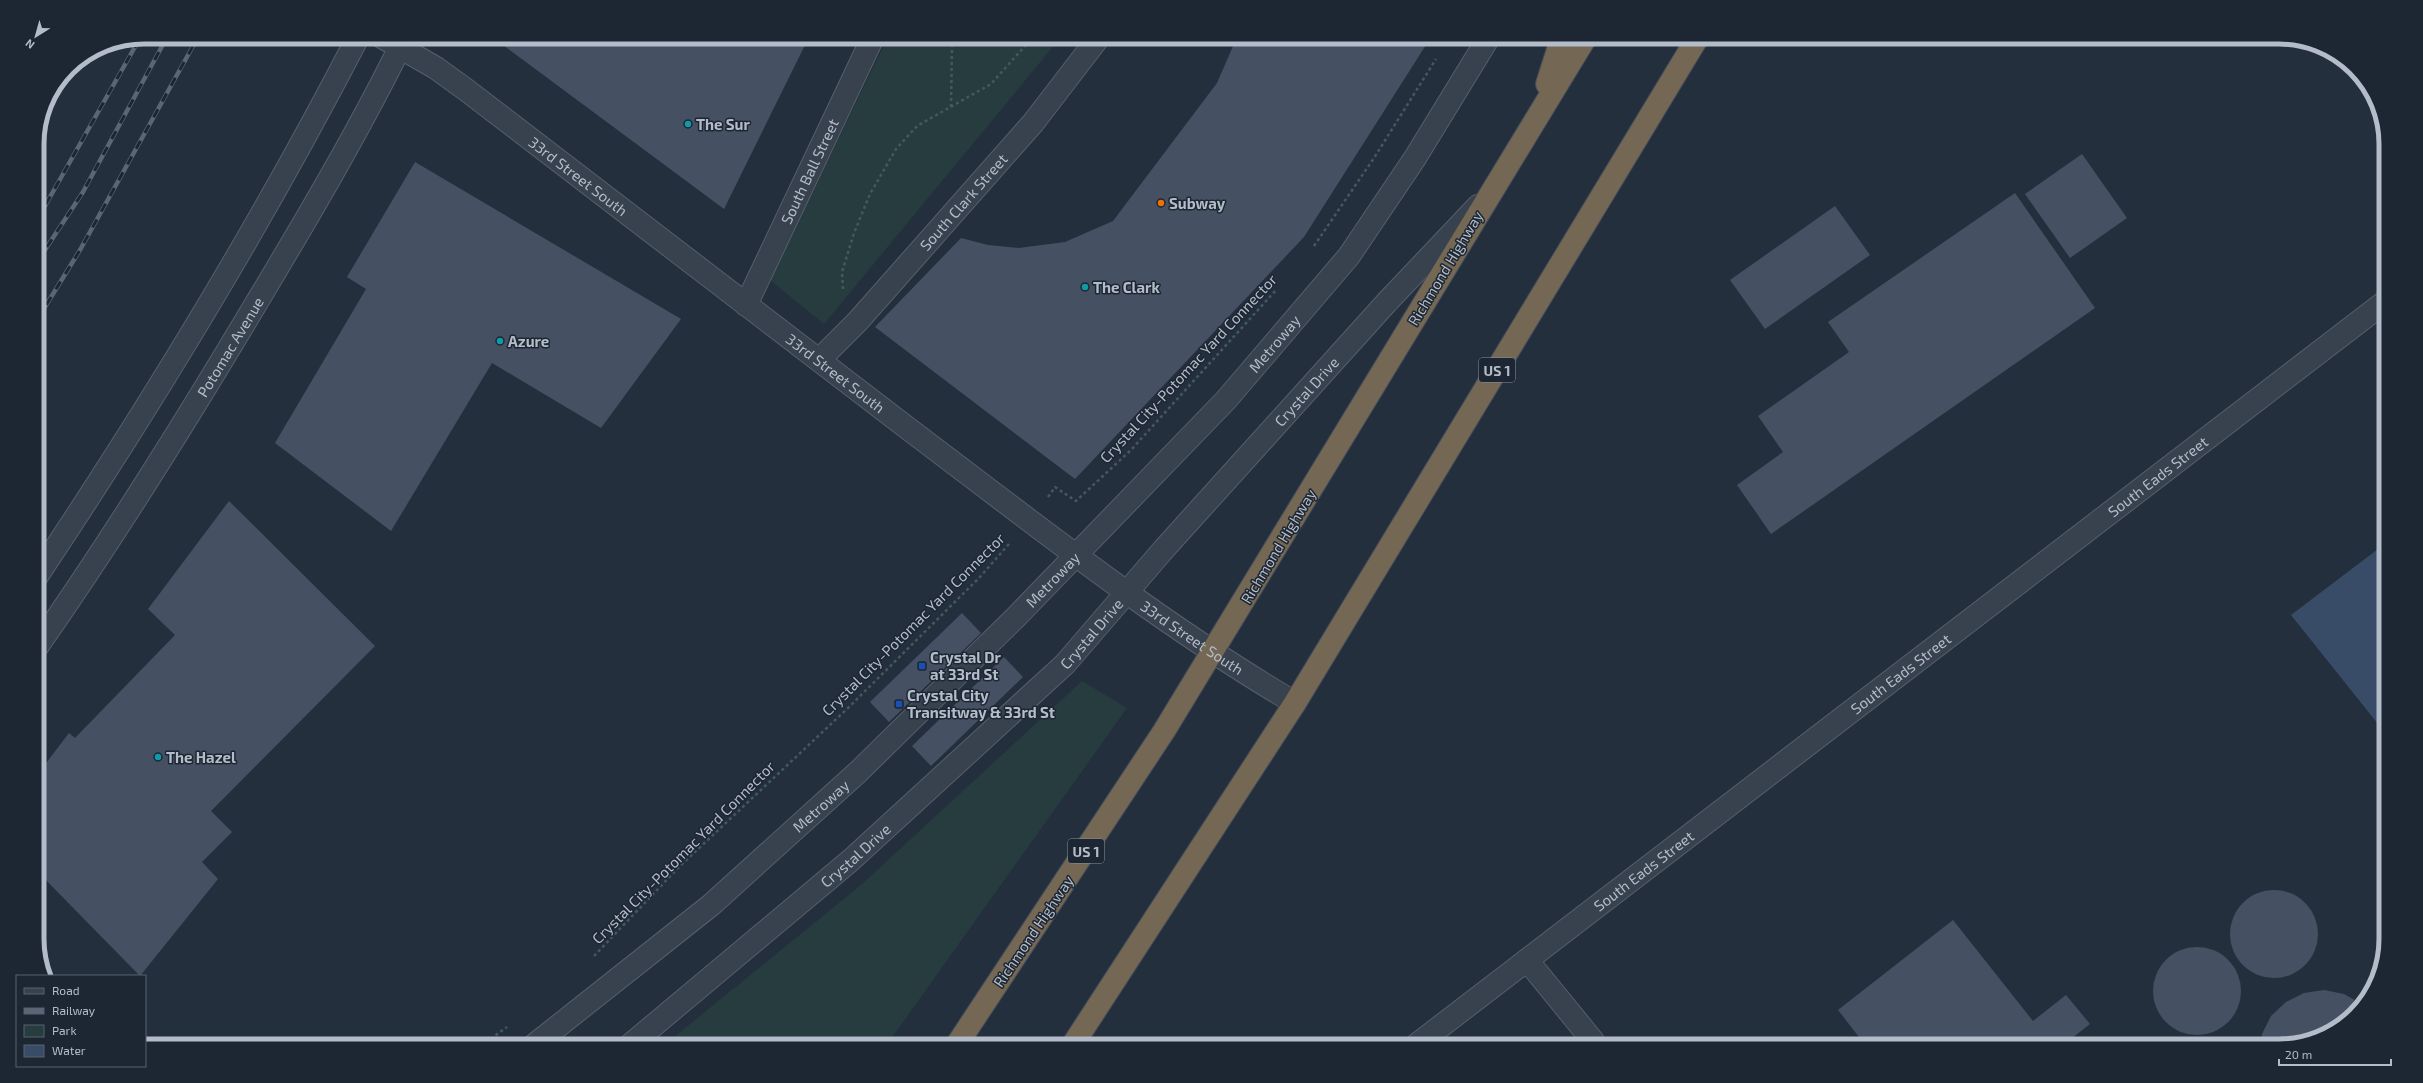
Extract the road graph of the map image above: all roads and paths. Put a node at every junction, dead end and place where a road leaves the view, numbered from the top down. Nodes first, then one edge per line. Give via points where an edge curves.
1 (354, 44) edge
2 (393, 44) edge
3 (401, 44) edge
4 (870, 44) edge
5 (953, 44) edge
6 (1027, 44) edge
7 (1094, 44) edge
8 (1485, 44) edge
9 (1560, 44) edge
10 (1582, 44) edge
11 (1694, 44) edge
12 (1438, 57) dead end
13 (951, 107) junction
14 (1536, 118) junction
15 (1491, 192) junction
16 (1313, 247) dead end
17 (1282, 283) dead end
18 (746, 305) junction
19 (2379, 306) edge
20 (858, 321) junction
21 (819, 360) junction
22 (1028, 521) junction
23 (1076, 556) junction
24 (44, 565) edge
25 (1125, 592) junction
26 (44, 637) edge
27 (1212, 653) junction
28 (1295, 703) junction
29 (590, 959) dead end
30 (1527, 960) junction
31 (510, 1025) dead end
32 (491, 1039) edge
33 (542, 1039) edge
34 (637, 1039) edge
35 (961, 1039) edge
36 (1077, 1039) edge
37 (1425, 1039) edge
38 (1591, 1039) edge

1 - 24 street via 305,139 221,284 142,415
2 - 26 street, Potomac Avenue via 284,257 173,442 93,567
3 - 18 street, 33rd Street South via 465,89
4 - 18 street, South Ball Street
5 - 13 path
6 - 13 path via 991,84
7 - 20 street, South Clark Street via 1033,123
8 - 23 street, Metroway via 1415,158 1349,256 1226,400
9 - 14 highway
10 - 14 highway, Richmond Highway / US 1
11 - 28 highway, US 1
12 - 16 path via 1374,158
13 - 20 path via 917,126 896,149 870,194 842,272 844,305
14 - 15 highway, Richmond Highway / US 1
15 - 25 street, Crystal Drive via 1382,307
15 - 27 highway, Richmond Highway / US 1
17 - 22 path, Crystal City-Potomac Yard Connector via 1131,450 1076,501 1055,487
18 - 21 street, 33rd Street South
19 - 30 street, South Eads Street
20 - 21 street, South Clark Street
21 - 22 street, 33rd Street South
22 - 23 street, 33rd Street South
22 - 29 path, Crystal City-Potomac Yard Connector via 979,578 848,708 679,868
23 - 25 street, 33rd Street South
23 - 33 street, Metroway via 858,772 792,832 711,905
25 - 27 street, 33rd Street South
25 - 34 street, Crystal Drive via 1065,664 948,772 851,860
27 - 28 street, 33rd Street South
27 - 35 highway, Richmond Highway / US 1 via 1164,732
28 - 36 highway, US 1
30 - 37 street, South Eads Street
30 - 38 street
31 - 32 path

